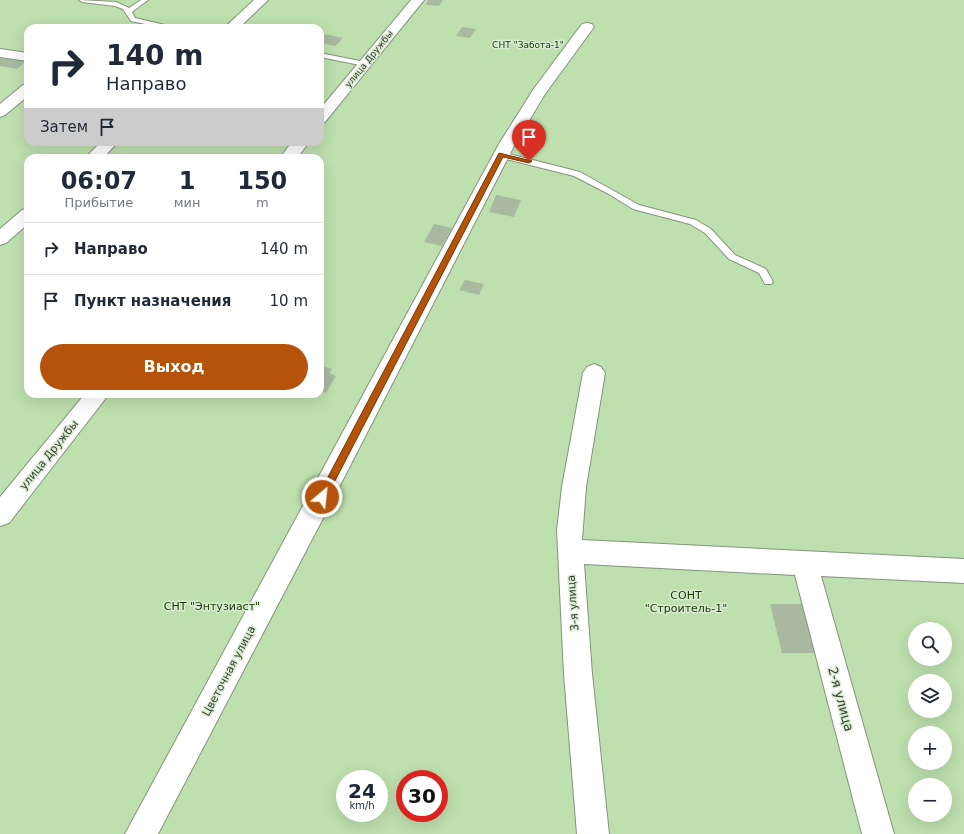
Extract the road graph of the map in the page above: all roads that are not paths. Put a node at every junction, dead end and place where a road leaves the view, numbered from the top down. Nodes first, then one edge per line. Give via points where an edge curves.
1 (82, 0) edge
2 (145, 0) edge
3 (262, 0) edge
4 (418, 0) edge
5 (128, 12) junction
6 (154, 24) edge
7 (235, 24) edge
8 (587, 27) dead end
9 (0, 53) edge
10 (24, 57) edge
11 (324, 57) edge
12 (365, 64) junction
13 (24, 91) edge
14 (0, 112) edge
15 (324, 114) edge
16 (106, 146) edge
17 (298, 146) edge
18 (97, 154) edge
19 (291, 154) edge
20 (501, 155) junction
21 (24, 217) edge
22 (0, 238) edge
23 (768, 282) dead end
24 (594, 373) dead end
25 (95, 398) edge
26 (0, 515) edge
27 (570, 551) junction
28 (805, 564) junction
29 (964, 571) edge
30 (141, 834) edge
31 (593, 834) edge
32 (878, 834) edge

1 - 5 lane via 116,4 126,8
2 - 5 lane
3 - 7 street
4 - 12 street, улица Дружбы
5 - 6 lane via 133,20
8 - 20 street, Цветочная улица via 538,93
9 - 10 street
11 - 12 lane
12 - 15 street, улица Дружбы
13 - 14 street
16 - 18 street
17 - 19 street
20 - 23 lane via 577,174 636,208 693,222 708,231 732,257 763,271
20 - 30 street, Цветочная улица via 322,497
21 - 22 street
24 - 27 street, 3-я улица via 574,487 569,530
25 - 26 street, улица Дружбы
27 - 28 street
27 - 31 street, 3-я улица
28 - 29 street
28 - 32 street, 2-я улица

